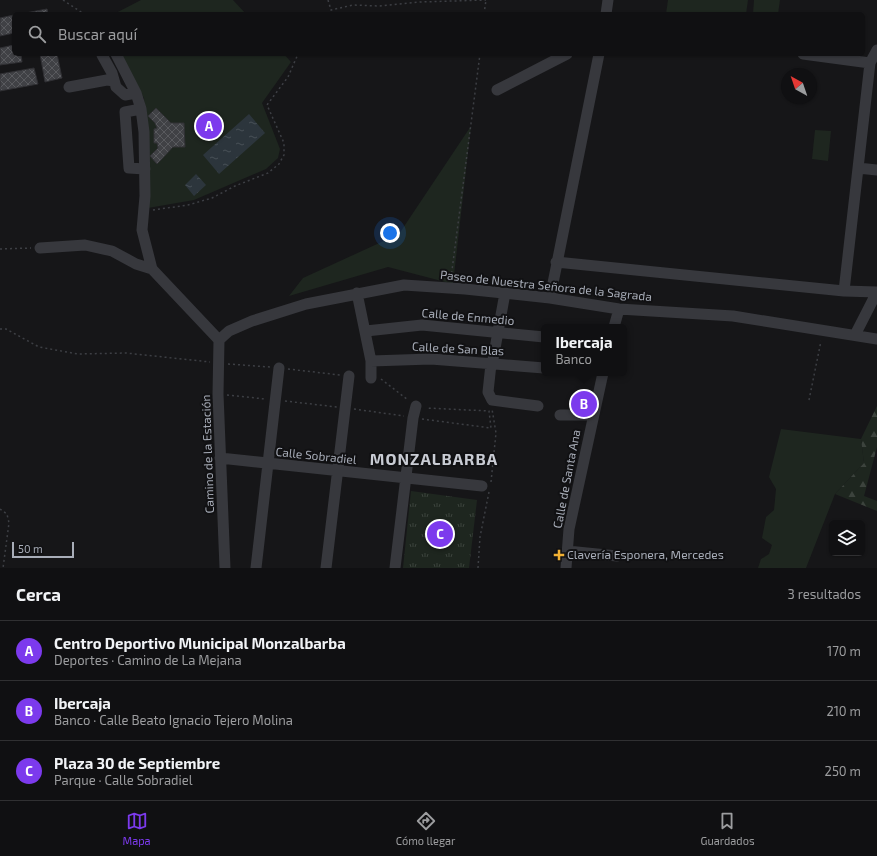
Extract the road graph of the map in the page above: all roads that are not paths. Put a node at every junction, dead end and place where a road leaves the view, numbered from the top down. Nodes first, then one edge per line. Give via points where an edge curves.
1 (608, 0) edge
2 (606, 12) edge
3 (877, 50) edge
4 (102, 56) edge
5 (117, 56) edge
6 (564, 56) edge
7 (599, 56) edge
8 (819, 56) edge
9 (870, 63) junction
10 (114, 81) junction
11 (69, 87) dead end
12 (497, 90) dead end
13 (136, 94) junction
14 (141, 109) junction
15 (144, 168) junction
16 (858, 168) junction
17 (877, 170) edge
18 (40, 248) road end
19 (556, 262) junction
20 (152, 268) junction
21 (844, 291) junction
22 (877, 292) edge
23 (357, 293) junction
24 (505, 293) junction
25 (550, 298) junction
26 (619, 309) junction
27 (615, 324) edge
28 (366, 331) junction
29 (498, 331) junction
30 (855, 335) junction
31 (541, 336) edge
32 (877, 339) edge
33 (219, 340) junction
34 (371, 361) junction
35 (491, 364) junction
36 (279, 368) road end
37 (541, 368) edge
38 (349, 376) road end
39 (602, 376) edge
40 (371, 378) road end
41 (416, 406) road end
42 (538, 406) dead end
43 (560, 415) dead end
44 (593, 415) junction
45 (220, 458) junction
46 (268, 465) junction
47 (338, 472) junction
48 (405, 479) junction
49 (482, 486) dead end
50 (567, 551) junction
51 (617, 556) dead end
52 (225, 568) edge
53 (256, 568) edge
54 (326, 568) edge
55 (395, 568) edge
56 (566, 568) edge

1 - 2 street
3 - 9 street
4 - 10 street
5 - 13 street
6 - 12 street
7 - 19 street
8 - 9 street
9 - 16 street
10 - 11 street
10 - 13 street via 125,95
13 - 14 street
14 - 15 street
14 - 15 street via 125,112 129,168
15 - 20 street via 142,230
16 - 17 street
16 - 21 street
18 - 20 street via 84,245 112,251 136,264
19 - 21 street
19 - 25 street
20 - 33 street
21 - 22 street
22 - 30 street
23 - 24 street, Paseo de Nuestra Señora de la Sagrada via 404,285
23 - 28 street
23 - 33 street, Paseo de Nuestra Señora de la Sagrada via 306,304 252,321 229,331
24 - 25 street, Paseo de Nuestra Señora de la Sagrada
24 - 29 street
25 - 26 street, Paseo de Nuestra Señora de la Sagrada
26 - 27 street
26 - 30 street, Paseo de Nuestra Señora de la Sagrada via 733,316
28 - 29 street, Calle de Enmedio via 422,325
28 - 34 street
29 - 31 street, Calle de Enmedio
29 - 35 street
30 - 32 street, Paseo de Nuestra Señora de la Sagrada
33 - 45 street, Camino de la Estación
34 - 35 street, Calle de San Blas via 431,359
34 - 40 street
35 - 37 street, Calle de San Blas
35 - 42 street via 488,392 492,400
36 - 46 street
38 - 47 street
39 - 44 street, Calle de Santa Ana
41 - 48 street via 412,418
43 - 44 street
44 - 50 street, Calle de Santa Ana via 569,529
45 - 46 street, Calle Sobradiel
45 - 52 street, Camino de la Estación
46 - 47 street, Calle Sobradiel
46 - 53 street
47 - 48 street, Calle Sobradiel
47 - 54 street
48 - 49 street, Calle Sobradiel
48 - 55 street
50 - 51 street
50 - 56 street, Calle de Santa Ana

